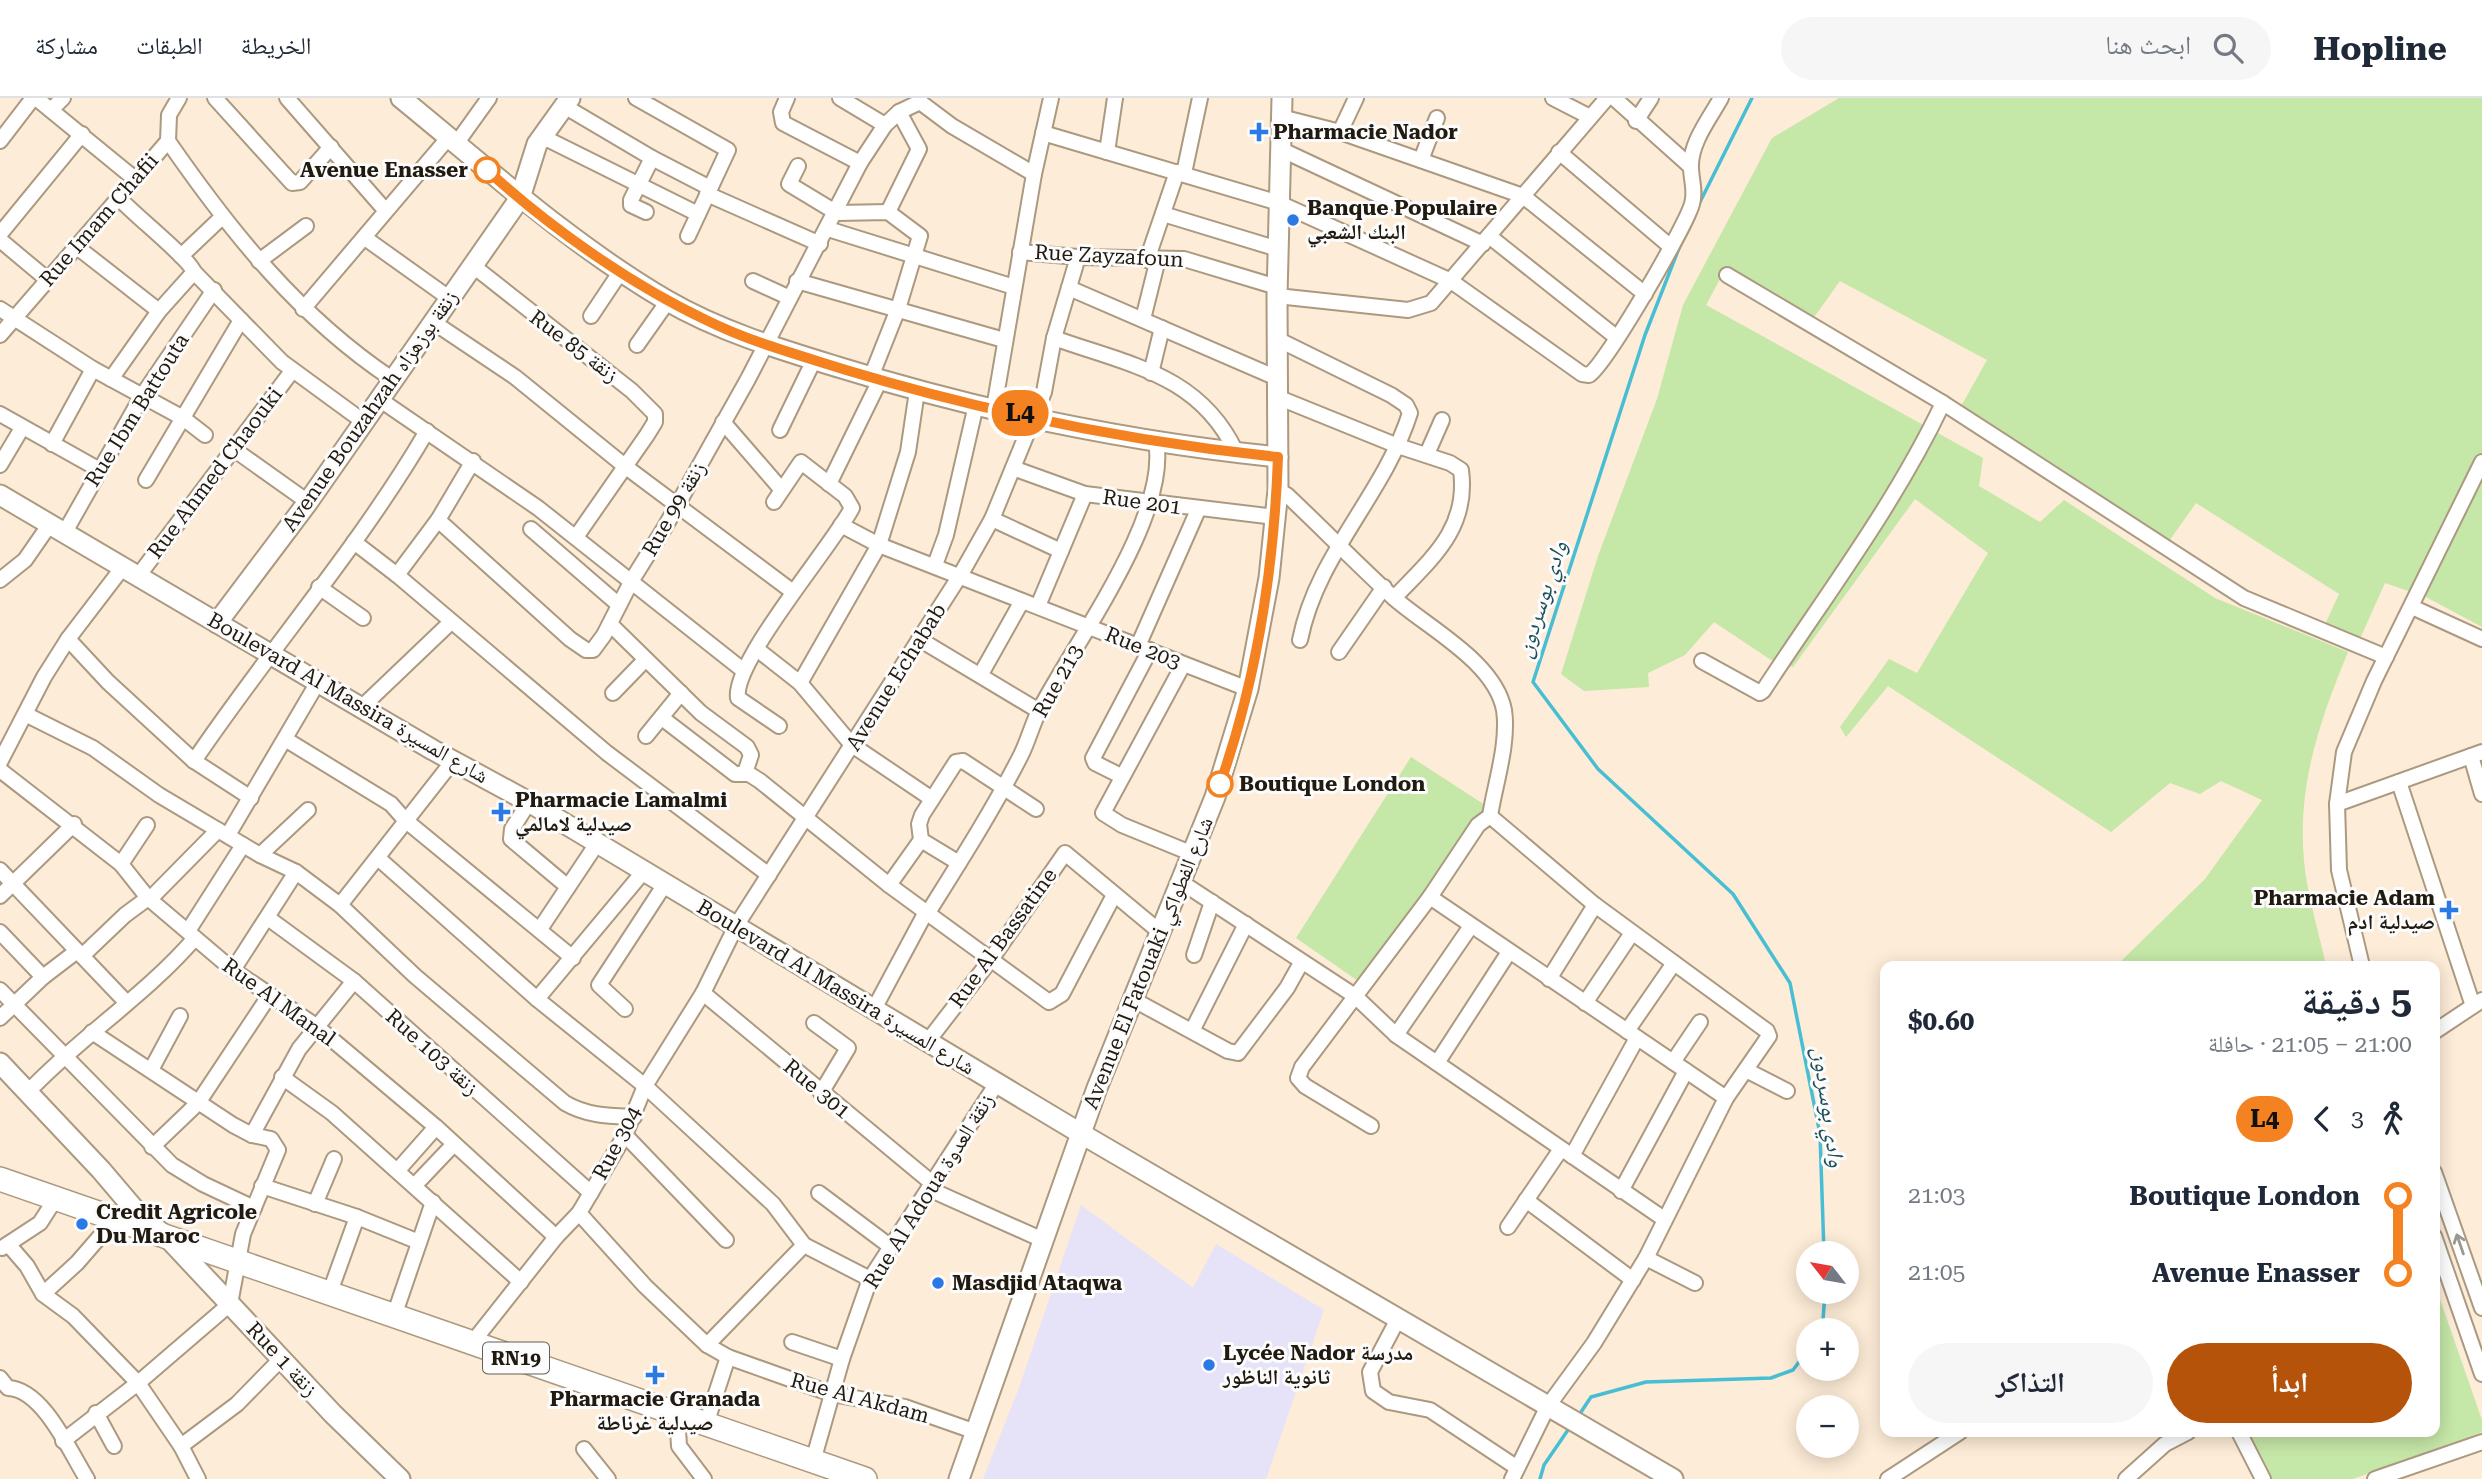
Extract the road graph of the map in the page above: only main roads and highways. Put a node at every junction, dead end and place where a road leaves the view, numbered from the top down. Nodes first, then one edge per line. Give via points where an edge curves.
1 (401, 98) edge
2 (567, 102) edge
3 (1282, 108) edge
4 (520, 198) junction
5 (1278, 457) junction
6 (0, 495) edge
7 (217, 623) junction
8 (0, 1063) edge
9 (1080, 1133) junction
10 (0, 1179) edge
11 (167, 1237) junction
12 (389, 1475) edge
13 (865, 1479) edge
14 (959, 1479) edge
15 (1673, 1479) edge

1 - 4 main road
2 - 4 main road via 543,137
3 - 5 main road, Avenue El Fatouaki شارع الفطواكي
4 - 5 main road via 668,301 766,344 875,379 985,406 1157,441
4 - 7 main road, Avenue Bouzahzah زنقة بوزهزاه via 308,502
5 - 9 main road, Avenue El Fatouaki شارع الفطواكي via 1269,578 1248,689 1225,770
6 - 7 main road, Boulevard Al Massira شارع المسيرة
7 - 9 main road, Boulevard Al Massira شارع المسيرة via 597,842
8 - 11 main road, Rue 1 زنقة via 141,1217
9 - 14 main road, Avenue El Fatouaki شارع الفطواكي
9 - 15 main road, Boulevard Al Massira شارع المسيرة
10 - 11 main road, RN19
11 - 12 main road, Rue 1 زنقة
11 - 13 main road, RN19

